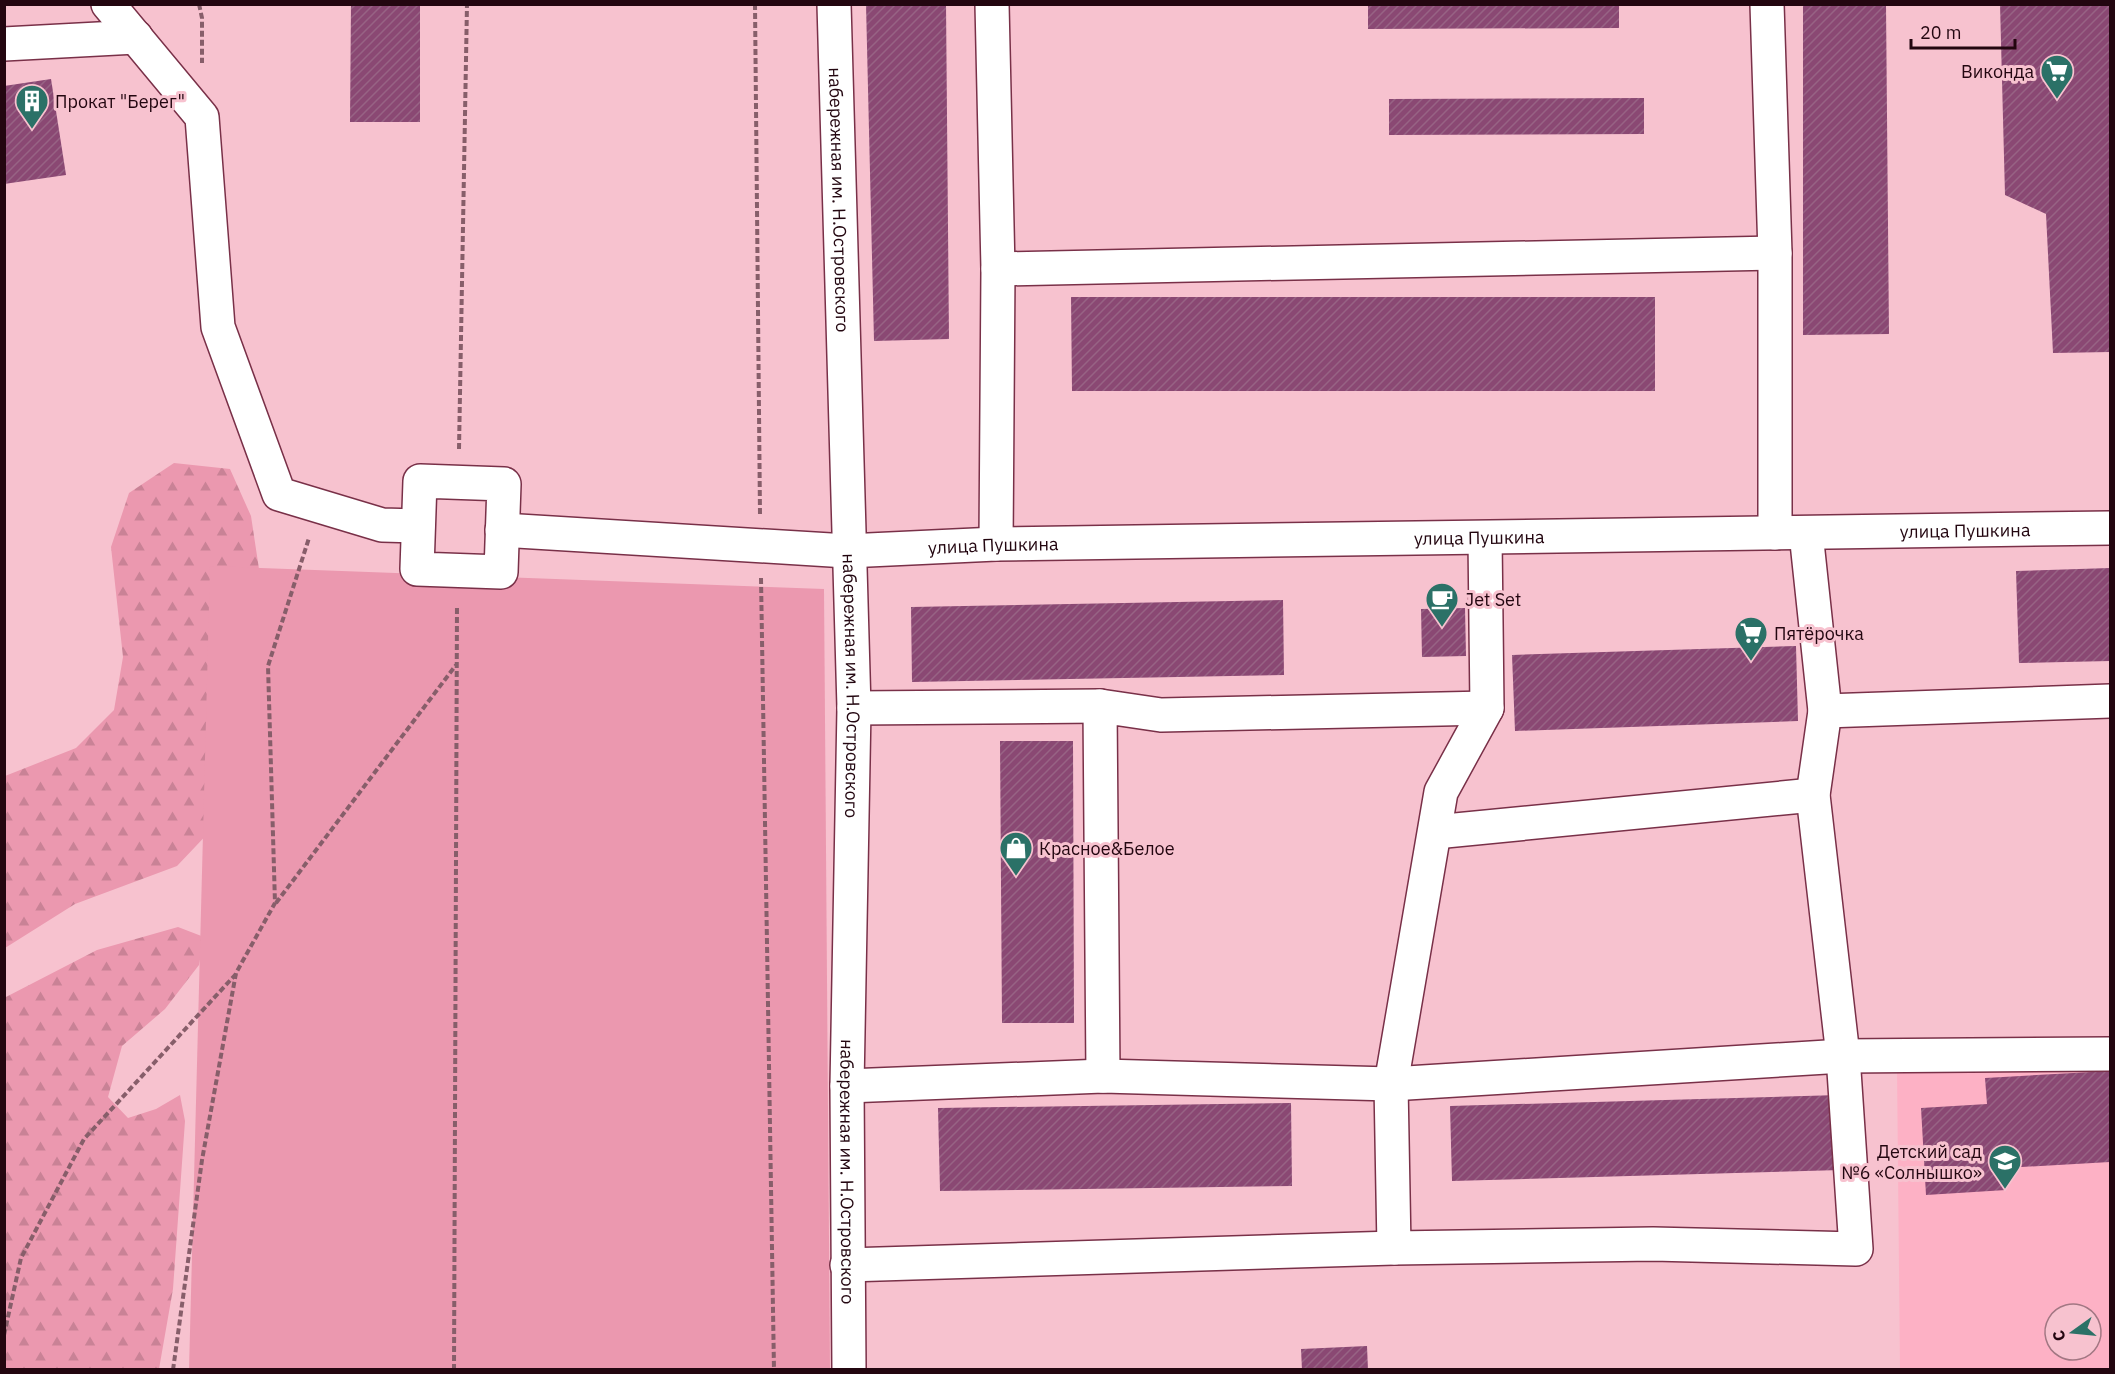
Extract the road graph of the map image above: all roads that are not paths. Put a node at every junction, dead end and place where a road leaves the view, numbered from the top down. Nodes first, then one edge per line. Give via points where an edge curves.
1 (108, 4) edge
2 (834, 4) edge
3 (992, 4) edge
4 (1767, 4) edge
5 (136, 37) junction
6 (4, 44) edge
7 (1775, 253) junction
8 (998, 269) junction
9 (418, 526) junction
10 (2110, 528) edge
11 (502, 530) junction
12 (1790, 533) junction
13 (1485, 538) junction
14 (996, 544) junction
15 (847, 551) junction
16 (2110, 701) edge
17 (1100, 706) junction
18 (854, 708) junction
19 (1487, 708) junction
20 (1825, 711) junction
21 (1813, 795) junction
22 (1435, 832) junction
23 (2110, 1054) edge
24 (1843, 1056) junction
25 (1103, 1076) junction
26 (1391, 1084) junction
27 (847, 1086) junction
28 (1394, 1248) junction
29 (847, 1265) junction
30 (849, 1370) edge

1 - 5 street
2 - 15 street, набережная им. Н.Островского
3 - 8 street
4 - 7 street
5 - 6 street
5 - 9 street via 202,117 218,327 279,494 382,525
7 - 8 street
7 - 12 street
8 - 14 street
9 - 11 street via 417,569 501,572
9 - 11 street via 420,481 504,484
10 - 12 street, улица Пушкина
11 - 15 street, улица Пушкина
12 - 13 street, улица Пушкина
12 - 20 street
13 - 14 street, улица Пушкина
13 - 19 street
14 - 15 street, улица Пушкина
15 - 18 street, набережная им. Н.Островского
16 - 20 street
17 - 18 street
17 - 19 street via 1161,715
17 - 25 street
18 - 27 street, набережная им. Н.Островского
19 - 22 street via 1442,792
20 - 21 street
21 - 22 street
21 - 24 street
22 - 26 street
23 - 24 street
24 - 26 street
24 - 28 street via 1856,1249 1653,1244
25 - 26 street
25 - 27 street
26 - 28 street
27 - 29 street, набережная им. Н.Островского
28 - 29 street
29 - 30 street, набережная им. Н.Островского

